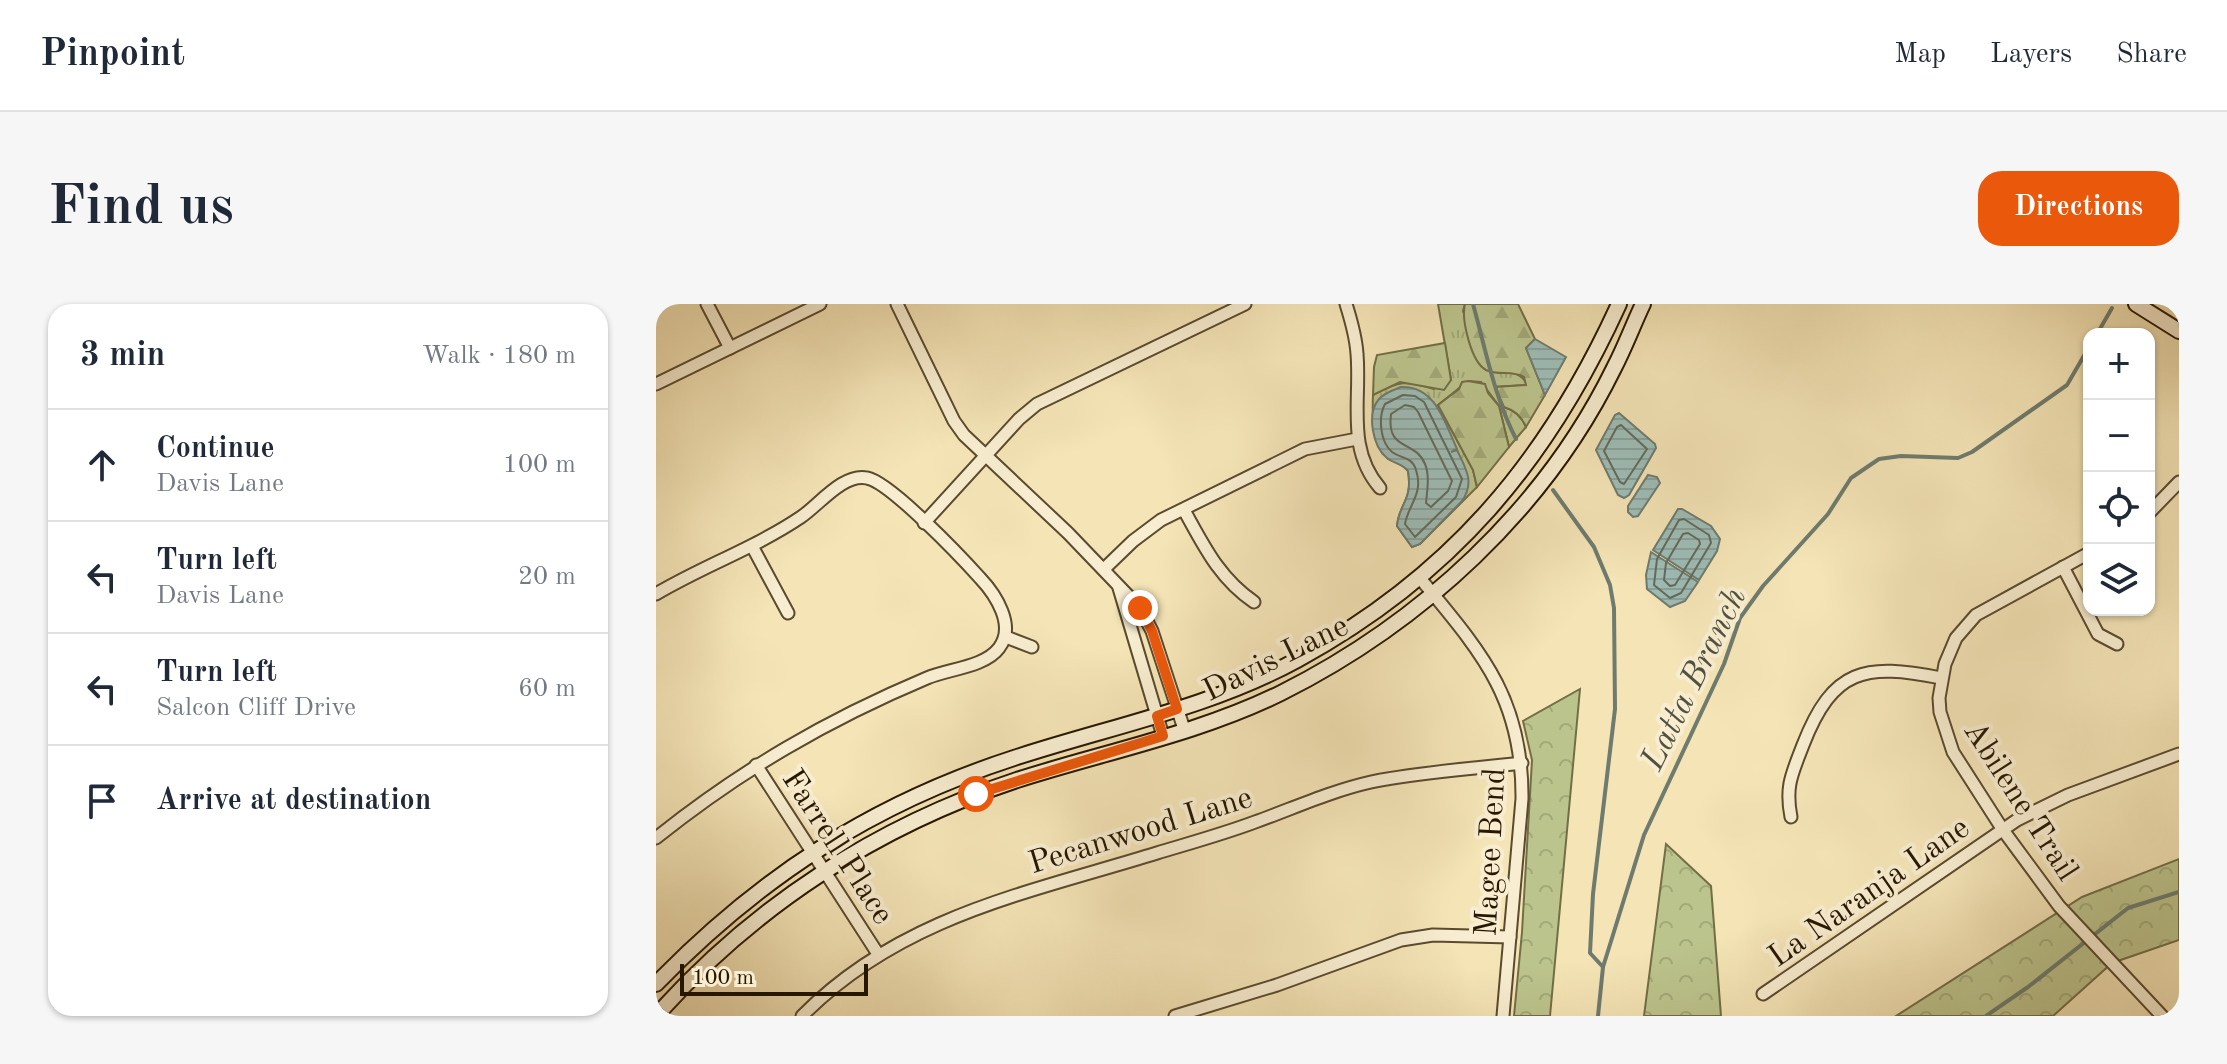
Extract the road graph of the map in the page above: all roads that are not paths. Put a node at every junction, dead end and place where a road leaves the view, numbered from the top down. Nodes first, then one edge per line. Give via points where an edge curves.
1 (707, 304) edge
2 (820, 304) edge
3 (897, 304) edge
4 (1245, 304) edge
5 (1346, 304) edge
6 (1619, 304) edge
7 (1643, 304) edge
8 (2136, 304) edge
9 (2179, 331) edge
10 (730, 348) junction
11 (656, 384) edge
12 (1357, 439) junction
13 (984, 456) junction
14 (2179, 482) edge
15 (1380, 488) dead end
16 (2155, 507) edge
17 (1184, 510) junction
18 (924, 523) junction
19 (752, 546) junction
20 (2083, 556) edge
21 (2063, 567) junction
22 (1104, 569) junction
23 (1419, 577) junction
24 (1119, 588) junction
25 (1433, 593) junction
26 (656, 594) edge
27 (1254, 602) dead end
28 (788, 613) dead end
29 (1006, 637) junction
30 (2117, 644) dead end
31 (1032, 647) dead end
32 (1941, 678) junction
33 (1177, 709) junction
34 (1157, 716) junction
35 (1184, 729) junction
36 (1163, 736) junction
37 (2179, 754) edge
38 (1522, 763) junction
39 (756, 765) junction
40 (1791, 817) dead end
41 (2003, 830) junction
42 (656, 838) edge
43 (811, 852) junction
44 (823, 872) junction
45 (1510, 937) junction
46 (878, 954) junction
47 (656, 984) edge
48 (1763, 994) dead end
49 (656, 1016) edge
50 (802, 1016) edge
51 (1175, 1016) edge
52 (1503, 1016) edge
53 (2162, 1016) edge

1 - 10 street
2 - 10 street
3 - 13 street via 954,421
4 - 13 street via 1037,404
5 - 12 street via 1357,353
6 - 23 main road, Davis Lane via 1594,358 1538,451 1481,520
7 - 25 main road, Davis Lane via 1614,369 1563,453 1509,521
8 - 9 main road
10 - 11 street
12 - 15 street via 1366,468
12 - 17 street via 1305,449
13 - 18 street
13 - 22 street
14 - 16 street
17 - 22 street via 1153,525
17 - 27 street via 1215,566
18 - 19 street via 879,483 857,478
18 - 29 street via 987,585 1004,615
19 - 26 street
19 - 28 street
20 - 21 street, Abilene Trail
21 - 30 street via 2098,634
21 - 32 street, Abilene Trail via 1976,615 1956,638
22 - 24 street
23 - 25 street, Magee Bend
23 - 33 main road, Davis Lane via 1295,662
24 - 33 street via 1146,618
24 - 34 street
25 - 35 main road, Davis Lane via 1402,620 1305,680
25 - 38 street, Magee Bend via 1496,677
29 - 31 street
29 - 39 street via 998,651 984,659 873,701
32 - 40 street via 1877,671 1850,680 1828,697 1813,719 1788,784
32 - 41 street, Abilene Trail via 1940,712 1948,741
33 - 34 main road, Davis Lane
33 - 35 street
34 - 36 street
34 - 43 main road, Davis Lane via 951,780
35 - 36 main road, Davis Lane
36 - 44 main road, Davis Lane via 965,798 892,831
37 - 41 street, La Naranja Lane via 2068,795
38 - 45 street, Magee Bend
38 - 46 street, Pecanwood Lane via 1347,789 1234,830 963,912
39 - 42 street
39 - 43 street, Farrell Place
41 - 48 street, La Naranja Lane
41 - 53 street, Abilene Trail via 2059,906
43 - 44 street, Farrell Place
43 - 47 main road, Davis Lane via 721,921
44 - 46 street, Farrell Place
44 - 49 main road, Davis Lane via 721,949
45 - 51 street via 1433,935 1401,940
45 - 52 street, Magee Bend
46 - 50 street, Pecanwood Lane

